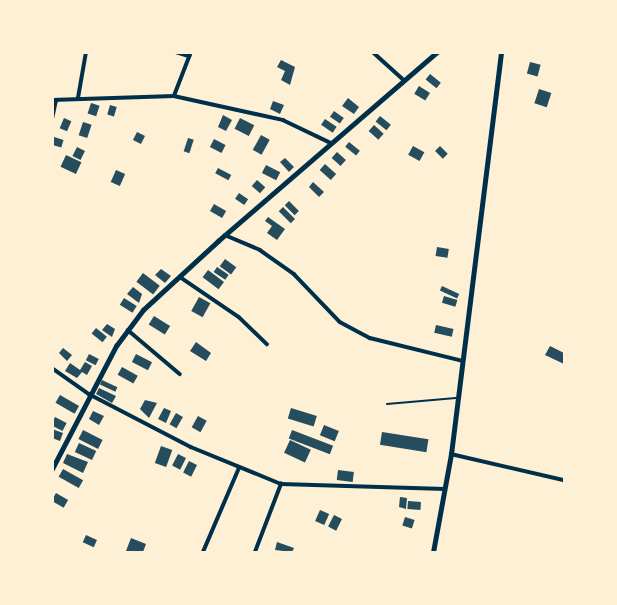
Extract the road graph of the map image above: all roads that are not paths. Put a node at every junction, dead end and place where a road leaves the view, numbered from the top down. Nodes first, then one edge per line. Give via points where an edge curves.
1 (86, 52) edge
2 (176, 52) edge
3 (373, 52) edge
4 (437, 52) edge
5 (501, 52) edge
6 (190, 54) edge
7 (404, 80) junction
8 (174, 96) junction
9 (78, 98) junction
10 (54, 100) edge
11 (52, 119) edge
12 (331, 143) junction
13 (225, 235) junction
14 (179, 276) junction
15 (128, 330) junction
16 (267, 344) dead end
17 (463, 361) junction
18 (52, 368) edge
19 (180, 374) dead end
20 (89, 394) junction
21 (458, 398) junction
22 (387, 404) dead end
23 (450, 454) junction
24 (239, 467) junction
25 (52, 469) edge
26 (565, 480) edge
27 (281, 484) junction
28 (445, 489) junction
29 (203, 552) edge
30 (255, 552) edge
31 (433, 552) edge

1 - 9 street
2 - 6 street
3 - 7 street
4 - 7 street
5 - 17 highway
6 - 8 street
7 - 12 street
8 - 9 street
8 - 12 street via 283,120
9 - 10 street
10 - 11 street
12 - 13 street
13 - 14 street
13 - 17 street via 260,250 294,274 350,328 370,338
14 - 15 street
14 - 16 street via 239,317
15 - 19 street
15 - 20 street
17 - 21 highway
18 - 20 street
20 - 24 street
20 - 25 street
21 - 22 lane
21 - 23 highway
23 - 26 street
23 - 28 highway
24 - 27 street
24 - 29 street
27 - 28 street
27 - 30 street
28 - 31 highway

